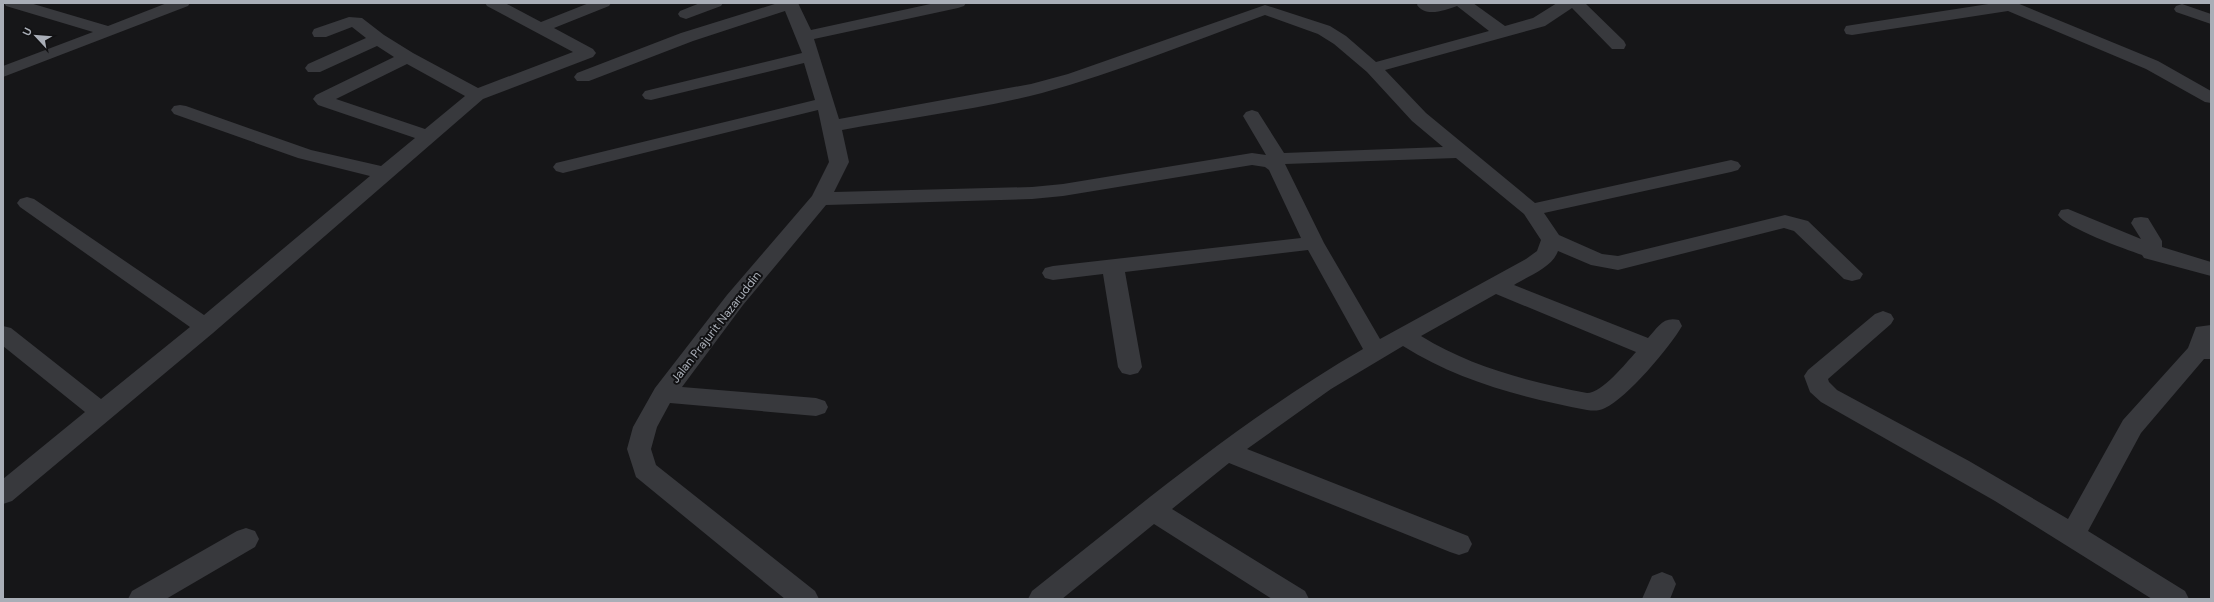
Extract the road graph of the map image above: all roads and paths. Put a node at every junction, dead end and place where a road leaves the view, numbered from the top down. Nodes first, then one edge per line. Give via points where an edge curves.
1 (12, 3) edge
2 (182, 3) edge
3 (493, 3) edge
4 (603, 3) edge
5 (714, 3) edge
6 (791, 3) edge
7 (958, 3) edge
8 (1451, 3) edge
9 (1463, 3) edge
10 (1568, 3) edge
11 (1576, 3) edge
12 (1425, 5) dead end
13 (2006, 5) edge
14 (2182, 9) dead end
15 (686, 14) dead end
16 (2211, 19) edge
17 (540, 28) junction
18 (1852, 30) dead end
19 (109, 31) junction
20 (320, 32) dead end
21 (1503, 33) junction
22 (378, 39) junction
23 (1618, 45) dead end
24 (808, 46) junction
25 (407, 57) junction
26 (314, 68) dead end
27 (1373, 68) junction
28 (3, 72) edge
29 (583, 77) dead end
30 (477, 95) junction
31 (651, 95) dead end
32 (2211, 98) edge
33 (824, 103) junction
34 (180, 110) dead end
35 (1252, 116) dead end
36 (832, 126) junction
37 (427, 136) junction
38 (1460, 152) junction
39 (1275, 160) junction
40 (1731, 166) dead end
41 (563, 168) dead end
42 (384, 173) junction
43 (820, 199) junction
44 (27, 203) dead end
45 (1531, 210) junction
46 (2068, 215) dead end
47 (2141, 223) dead end
48 (1551, 240) junction
49 (1314, 243) junction
50 (2151, 253) junction
51 (1113, 267) junction
52 (2211, 270) edge
53 (1053, 273) dead end
54 (1852, 274) dead end
55 (1494, 285) junction
56 (1883, 319) dead end
57 (1670, 326) dead end
58 (205, 327) junction
59 (3, 334) edge
60 (1404, 336) junction
61 (2207, 345) edge
62 (1652, 349) junction
63 (1376, 352) junction
64 (1130, 367) dead end
65 (662, 394) junction
66 (816, 407) dead end
67 (101, 412) junction
68 (1226, 451) junction
69 (3, 494) edge
70 (1154, 511) junction
71 (2072, 536) junction
72 (246, 539) dead end
73 (1459, 544) dead end
74 (142, 599) edge
75 (804, 599) edge
76 (1042, 599) edge
77 (1295, 599) edge
78 (2175, 599) edge

1 - 19 street
2 - 19 street
3 - 17 street
4 - 17 street
5 - 15 street
6 - 24 street, Jalan Prajurit Nazaruddin
6 - 29 street via 687,37
7 - 24 street
8 - 12 street via 1431,8
9 - 21 street
10 - 21 street via 1538,22
11 - 23 street
13 - 18 street
13 - 32 street via 2152,65
14 - 16 street
17 - 30 street via 587,52
19 - 28 street
20 - 22 street via 353,21
21 - 27 street
22 - 25 street
22 - 26 street
24 - 31 street
24 - 33 street, Jalan Prajurit Nazaruddin
25 - 30 street
25 - 37 street via 322,99
27 - 36 street via 1324,30 1265,10 1082,75 1035,89
27 - 38 street via 1419,117
30 - 37 street
33 - 36 street, Jalan Prajurit Nazaruddin
33 - 41 street
34 - 42 street via 305,154
35 - 39 street
36 - 43 street, Jalan Prajurit Nazaruddin via 839,162
37 - 42 street
38 - 39 street
38 - 45 street
39 - 43 street via 1252,159 1064,190
39 - 49 street
40 - 45 street
42 - 58 street
43 - 65 street, Jalan Prajurit Nazaruddin via 735,300
44 - 58 street
45 - 48 street
46 - 50 street
47 - 50 street via 2152,241
48 - 54 street via 1598,260 1618,263 1785,221 1802,226
48 - 55 street via 1546,254 1534,264
49 - 51 street
49 - 63 street
50 - 52 street
51 - 53 street
51 - 64 street
55 - 60 street
55 - 62 street
56 - 71 street via 1816,376 1818,386 1829,396 1923,446
57 - 62 street
58 - 67 street
59 - 67 street
60 - 62 street via 1451,364 1580,401 1595,402 1608,395
60 - 63 street
61 - 71 street via 2132,427
63 - 68 street via 1323,383
65 - 66 street
65 - 75 street, Jalan Prajurit Nazaruddin via 645,427 639,449 645,470
67 - 69 street
68 - 70 street
68 - 73 street
70 - 76 street
70 - 77 street
71 - 78 street
72 - 74 street

